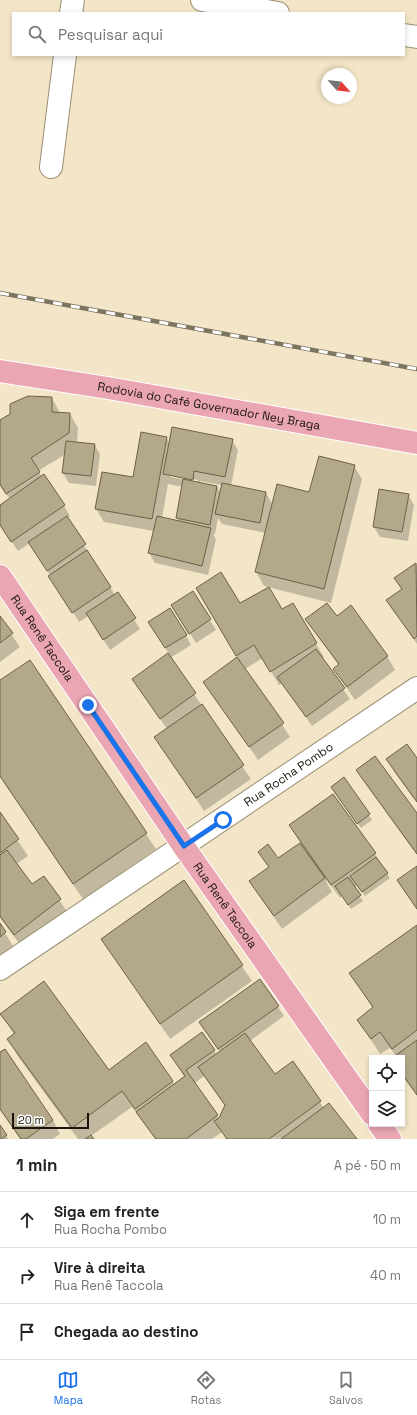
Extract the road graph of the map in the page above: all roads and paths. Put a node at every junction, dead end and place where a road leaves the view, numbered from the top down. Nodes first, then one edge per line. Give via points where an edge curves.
1 (73, 0) edge
2 (202, 0) edge
3 (71, 12) edge
4 (272, 12) edge
5 (405, 34) edge
6 (417, 37) edge
7 (65, 56) edge
8 (50, 167) dead end
9 (0, 371) edge
10 (417, 443) edge
11 (0, 576) edge
12 (417, 688) edge
13 (184, 846) junction
14 (0, 969) edge
15 (369, 1110) edge
16 (381, 1127) edge
17 (390, 1139) edge

1 - 3 street
2 - 4 street
5 - 6 street
7 - 8 street
9 - 10 main road, Rodovia do Café Governador Ney Braga
11 - 13 main road, Rua Renê Taccola
12 - 13 street, Rua Rocha Pombo
13 - 14 street, Rua Rocha Pombo
13 - 15 main road, Rua Renê Taccola
16 - 17 main road

